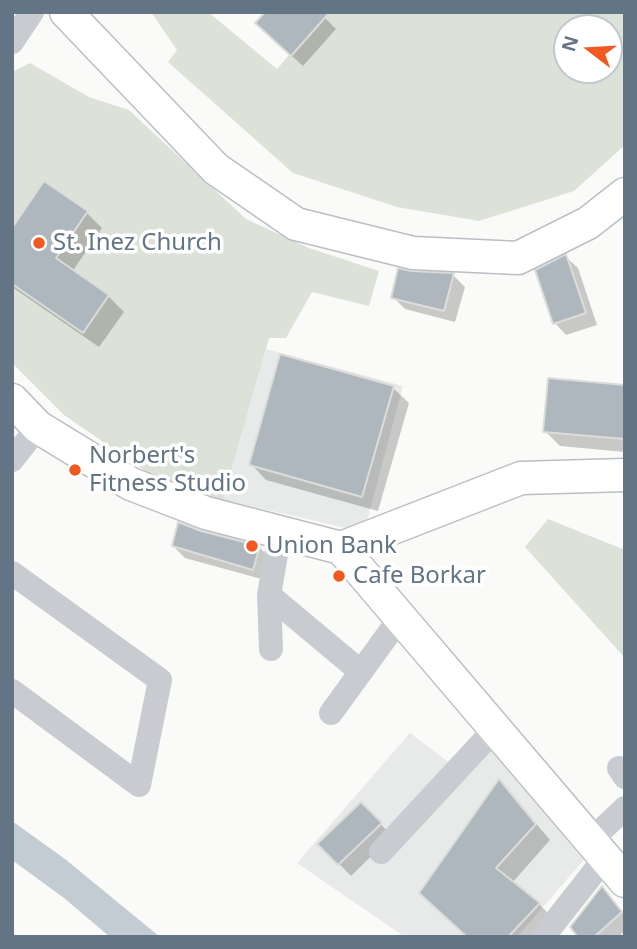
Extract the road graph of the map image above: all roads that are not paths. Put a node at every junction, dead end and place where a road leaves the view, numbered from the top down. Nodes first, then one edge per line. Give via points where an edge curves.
1 (32, 12) edge
2 (66, 12) edge
3 (12, 42) edge
4 (625, 194) edge
5 (12, 400) edge
6 (37, 427) junction
7 (12, 460) edge
8 (625, 475) edge
9 (280, 532) junction
10 (341, 548) junction
11 (12, 573) edge
12 (269, 595) junction
13 (400, 618) junction
14 (271, 649) dead end
15 (360, 672) junction
16 (12, 691) edge
17 (331, 713) dead end
18 (495, 729) junction
19 (625, 808) edge
20 (381, 852) dead end
21 (607, 860) edge
22 (543, 937) edge

1 - 3 street
2 - 4 main road via 216,169 296,224 413,253 518,258 587,223
5 - 6 main road
6 - 7 street
6 - 9 main road via 131,484 206,513
8 - 10 main road via 521,478
9 - 10 main road
9 - 12 street
10 - 13 main road
11 - 16 street via 160,680 139,785
12 - 14 street
12 - 15 street
13 - 15 street
13 - 18 main road
15 - 17 street
18 - 20 street
18 - 21 main road
19 - 21 street
21 - 22 street

